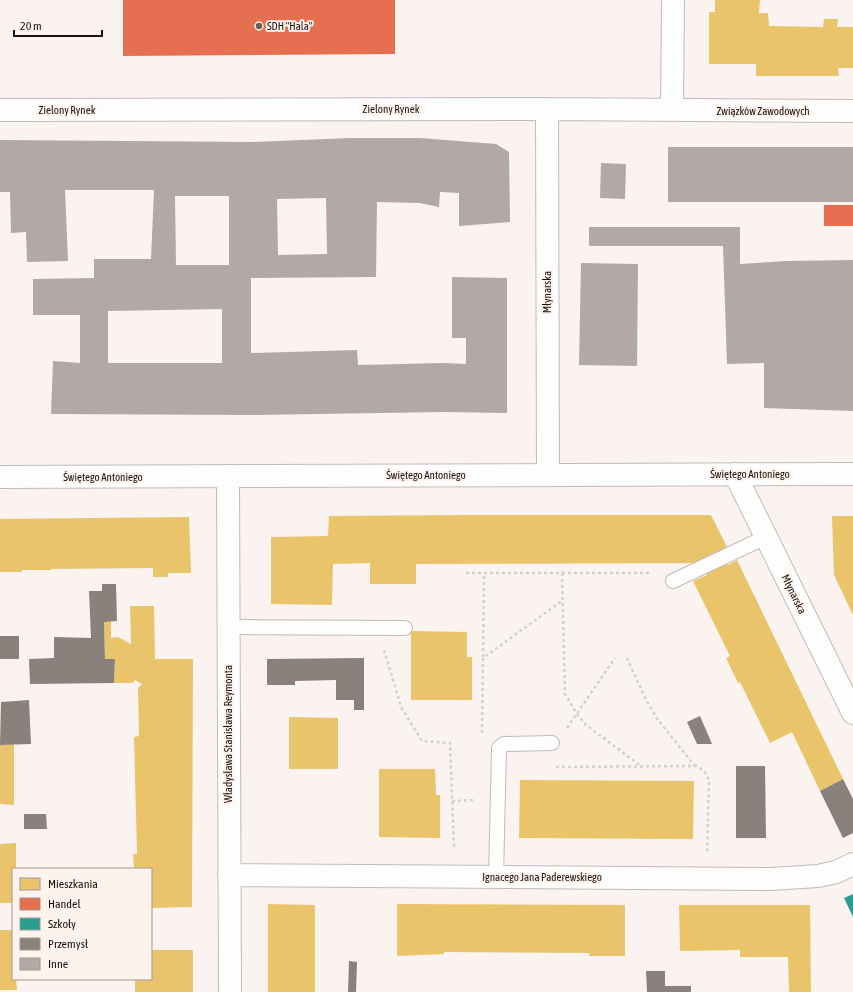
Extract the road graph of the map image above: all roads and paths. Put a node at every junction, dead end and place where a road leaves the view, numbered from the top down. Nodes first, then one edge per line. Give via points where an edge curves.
1 (673, 0) edge
2 (547, 109) junction
3 (0, 110) edge
4 (672, 110) junction
5 (853, 111) edge
6 (735, 474) junction
7 (853, 474) edge
8 (548, 475) junction
9 (228, 476) junction
10 (0, 477) edge
11 (766, 536) junction
12 (466, 573) dead end
13 (484, 573) junction
14 (562, 573) junction
15 (690, 573) junction
16 (673, 582) dead end
17 (563, 600) junction
18 (228, 627) junction
19 (379, 628) junction
20 (405, 628) dead end
21 (483, 658) junction
22 (615, 658) dead end
23 (627, 658) dead end
24 (853, 713) edge
25 (576, 714) junction
26 (564, 734) dead end
27 (482, 737) dead end
28 (552, 743) dead end
29 (642, 766) junction
30 (696, 766) junction
31 (551, 767) dead end
32 (481, 800) dead end
33 (452, 801) junction
34 (454, 847) dead end
35 (707, 856) dead end
36 (853, 864) edge
37 (229, 876) junction
38 (496, 877) junction
39 (230, 992) edge

1 - 4 street
2 - 3 street, Zielony Rynek
2 - 4 street, Zielony Rynek
2 - 8 street, Młynarska
4 - 5 street, Związków Zawodowych
6 - 7 street, Świętego Antoniego
6 - 8 street, Świętego Antoniego
6 - 11 street, Młynarska
8 - 9 street, Świętego Antoniego
9 - 10 street, Świętego Antoniego
9 - 18 street, Władysława Stanisława Reymonta
11 - 15 lane
11 - 24 street, Młynarska
12 - 13 path
13 - 14 path
13 - 21 path
14 - 15 path
14 - 17 path
15 - 16 lane
17 - 21 path
17 - 25 path via 565,694
18 - 19 lane
18 - 37 street, Władysława Stanisława Reymonta
19 - 20 lane
19 - 33 path via 388,668 401,707 422,741 450,743
21 - 27 path
22 - 25 path
23 - 30 path via 658,720
25 - 26 path
25 - 29 path via 586,725
28 - 38 lane via 504,744 498,748
29 - 30 path
29 - 31 path
30 - 35 path via 706,773 709,780
32 - 33 path
33 - 34 path
36 - 38 street, Ignacego Jana Paderewskiego via 836,872 818,876 770,879
37 - 38 street, Ignacego Jana Paderewskiego
37 - 39 street, Władysława Stanisława Reymonta

